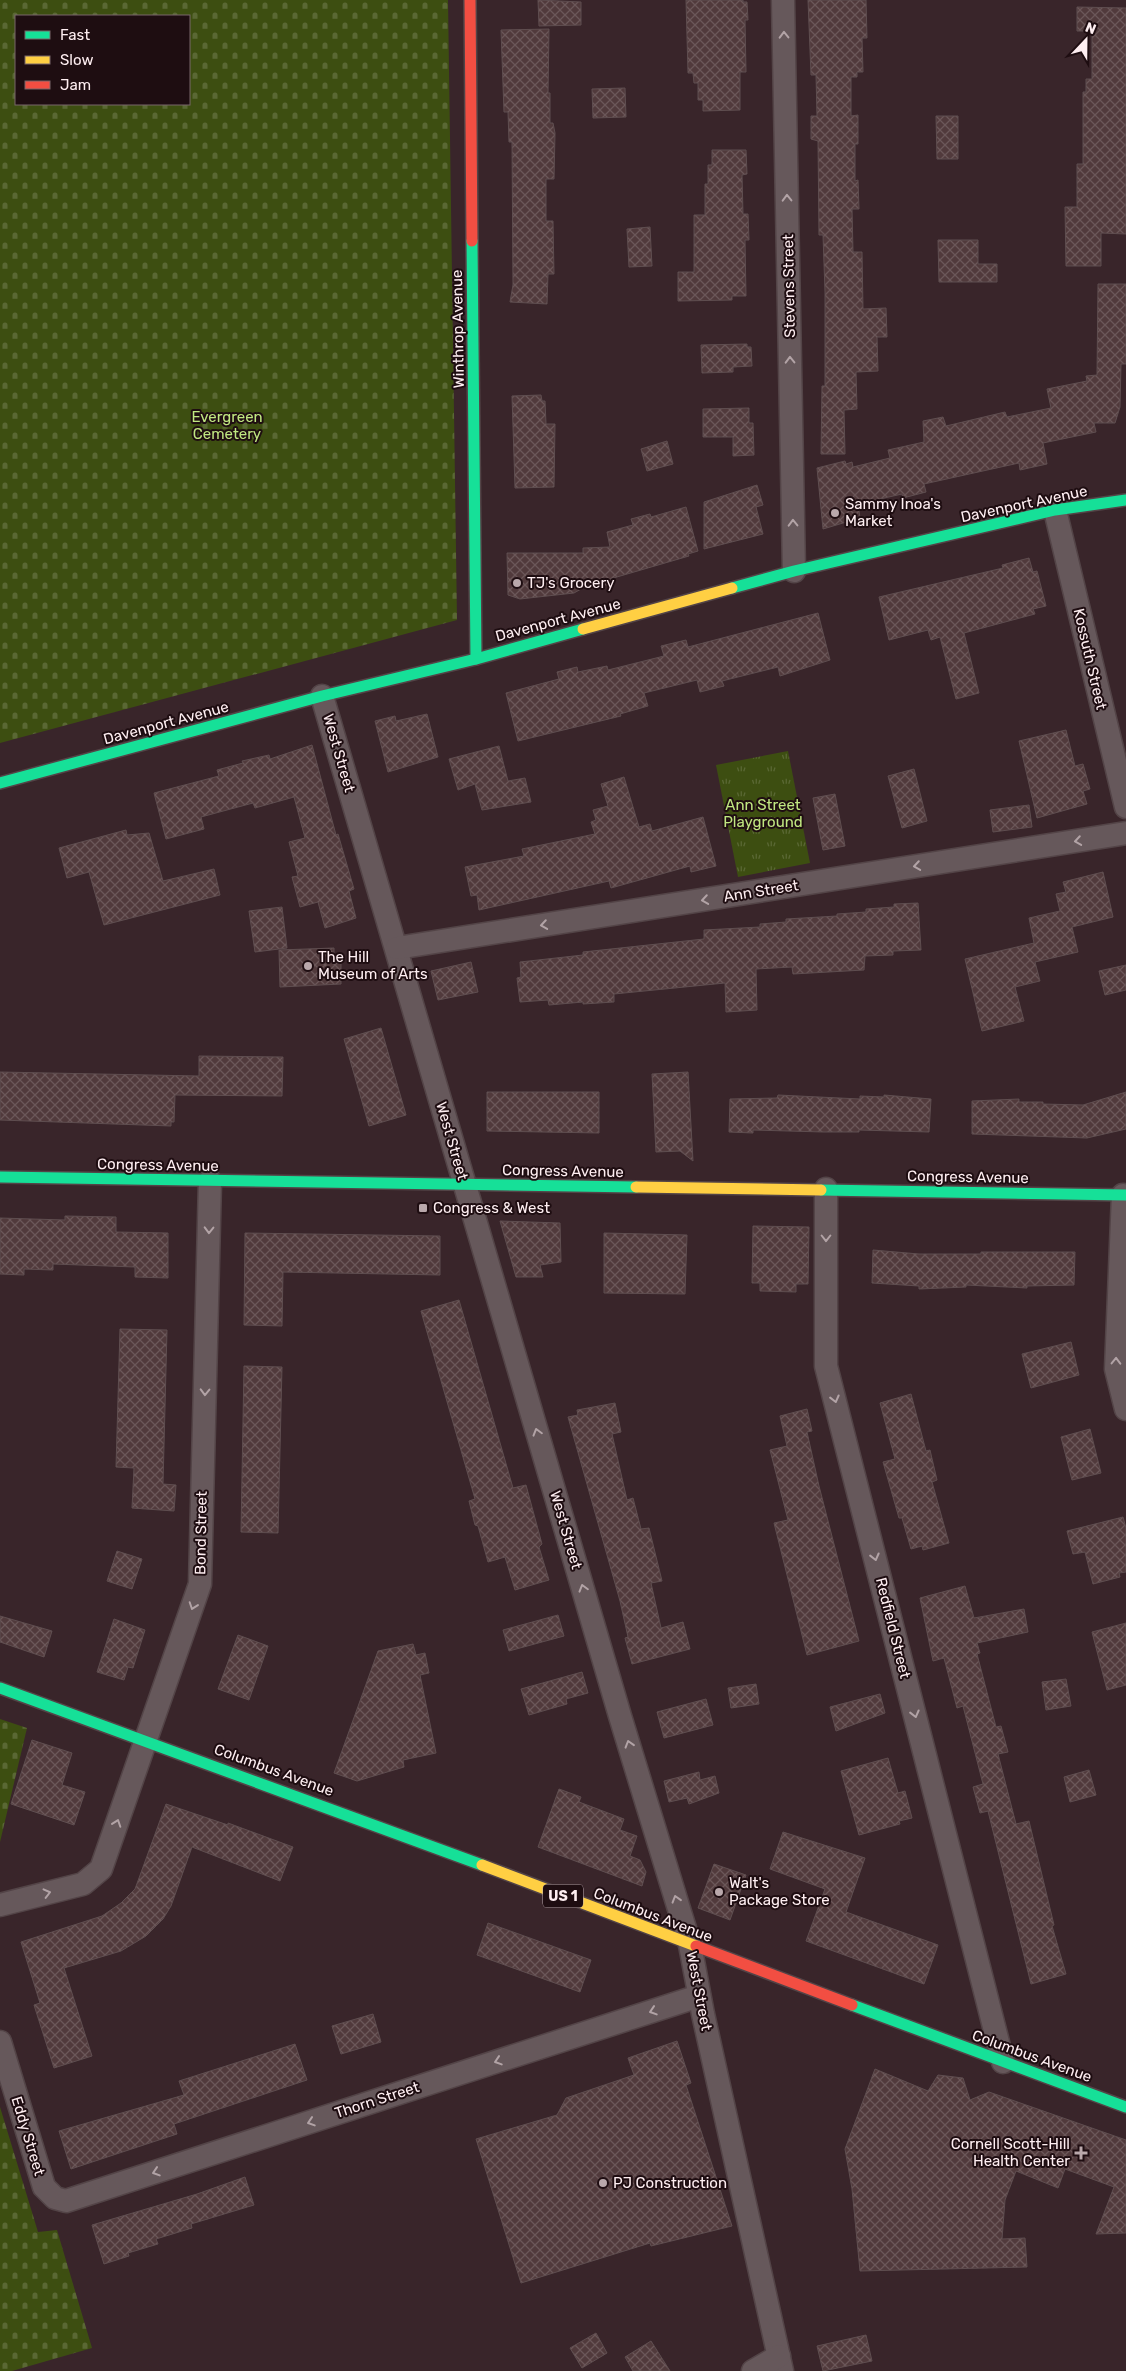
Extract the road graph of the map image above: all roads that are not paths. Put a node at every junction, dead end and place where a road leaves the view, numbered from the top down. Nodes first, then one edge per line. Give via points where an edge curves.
1 (470, 0) edge
2 (783, 0) edge
3 (1126, 500) edge
4 (1055, 510) junction
5 (794, 571) junction
6 (476, 659) junction
7 (322, 696) junction
8 (0, 783) edge
9 (1126, 807) edge
10 (1126, 833) edge
11 (397, 948) junction
12 (0, 1177) edge
13 (210, 1181) junction
14 (465, 1185) junction
15 (826, 1189) junction
16 (1124, 1195) edge
17 (1126, 1409) edge
18 (0, 1688) edge
19 (146, 1740) junction
20 (0, 1905) edge
21 (690, 1946) junction
22 (699, 1996) junction
23 (0, 2042) edge
24 (1003, 2062) junction
25 (1126, 2107) edge
26 (55, 2198) joint
27 (780, 2364) edge
28 (753, 2371) edge

1 - 6 main road, Winthrop Avenue
5 -> 2 street, Stevens Street
3 - 4 main road, Davenport Avenue
4 - 5 main road, Davenport Avenue
4 - 9 street, Kossuth Street
5 - 6 main road, Davenport Avenue
6 - 7 main road, Davenport Avenue
7 - 8 main road, Davenport Avenue
7 - 11 street, West Street
10 -> 11 street, Ann Street
11 - 14 street, West Street
12 - 13 main road, Congress Avenue
13 - 14 main road, Congress Avenue
13 -> 19 street, Bond Street via 200,1584
14 - 15 main road, Congress Avenue
21 -> 14 street, West Street
15 - 16 main road, Congress Avenue
15 -> 24 street, Redfield Street via 826,1366
17 -> 16 street via 1116,1369
18 - 19 main road, Columbus Avenue / US 1
20 -> 19 street, Bond Street via 83,1884 101,1869
19 - 21 main road, Columbus Avenue / US 1
21 - 22 street, West Street
21 - 24 main road, Columbus Avenue / US 1 via 857,2005
22 -> 26 street, Thorn Street via 66,2202
22 - 27 street, West Street
23 - 26 street, Eddy Street via 44,2187
24 - 25 main road, Columbus Avenue / US 1
27 - 28 street

